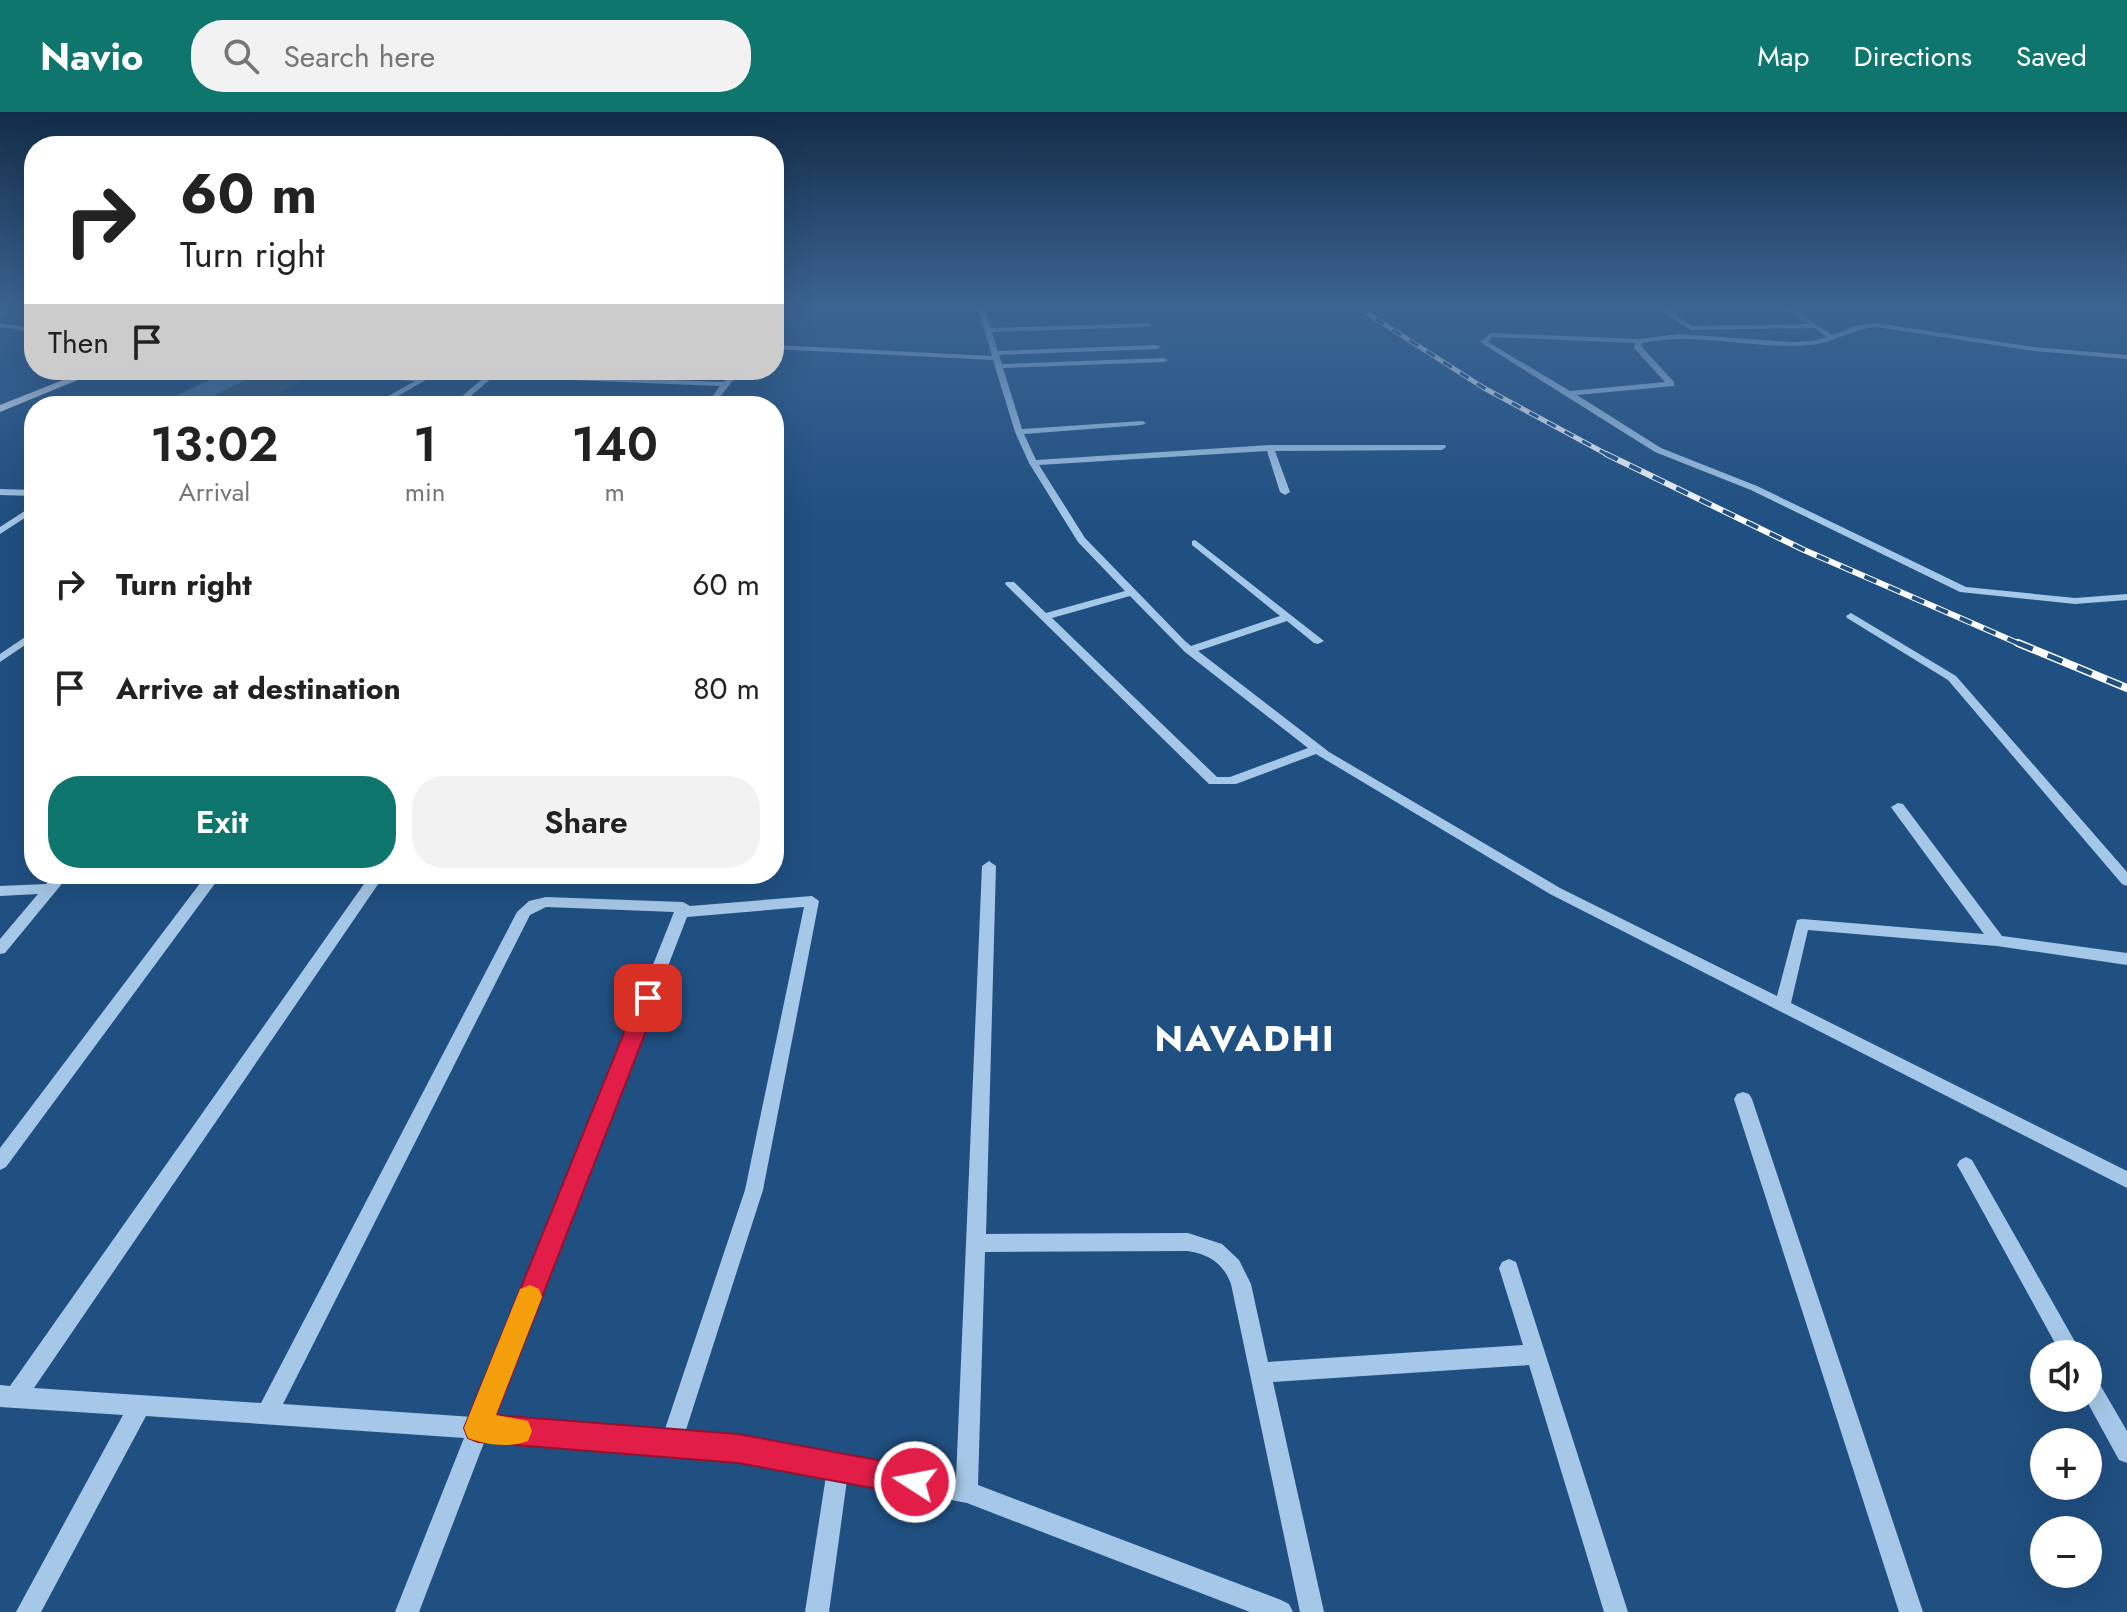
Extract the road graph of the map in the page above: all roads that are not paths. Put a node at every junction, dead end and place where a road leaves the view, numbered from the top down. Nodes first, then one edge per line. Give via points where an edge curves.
1 (1001, 378) edge
2 (1544, 378) edge
3 (1666, 378) edge
4 (49, 380) edge
5 (72, 380) edge
6 (421, 380) edge
7 (484, 380) edge
8 (649, 380) edge
9 (729, 380) edge
10 (726, 384) junction
11 (1569, 393) junction
12 (32, 396) edge
13 (394, 396) edge
14 (465, 396) edge
15 (717, 396) edge
16 (0, 399) edge
17 (24, 399) edge
18 (0, 409) edge
19 (1142, 423) dead end
20 (1019, 432) junction
21 (1442, 447) dead end
22 (1270, 448) junction
23 (1033, 463) junction
24 (0, 492) edge
25 (1285, 492) dead end
26 (24, 493) edge
27 (24, 515) edge
28 (0, 531) edge
29 (1195, 543) dead end
30 (1010, 584) dead end
31 (1132, 592) junction
32 (2127, 597) edge
33 (1851, 616) dead end
34 (1044, 617) junction
35 (1289, 617) junction
36 (24, 641) edge
37 (1318, 641) dead end
38 (1189, 650) junction
39 (0, 659) edge
40 (1317, 749) junction
41 (1898, 807) dead end
42 (989, 866) dead end
43 (2127, 881) edge
44 (54, 884) edge
45 (208, 884) edge
46 (371, 884) edge
47 (50, 889) junction
48 (0, 891) edge
49 (683, 912) junction
50 (1997, 941) junction
51 (0, 949) edge
52 (2127, 959) edge
53 (1782, 1006) junction
54 (1743, 1099) dead end
55 (0, 1162) edge
56 (1966, 1165) dead end
57 (2127, 1180) edge
58 (976, 1243) junction
59 (1509, 1268) dead end
60 (2064, 1340) edge
61 (1536, 1354) junction
62 (1260, 1373) junction
63 (8, 1397) edge
64 (140, 1405) junction
65 (2102, 1408) edge
66 (267, 1413) junction
67 (478, 1428) junction
68 (671, 1443) junction
69 (2127, 1452) edge
70 (838, 1467) junction
71 (967, 1492) junction
72 (28, 1612) edge
73 (407, 1612) edge
74 (817, 1612) edge
75 (1281, 1612) edge
76 (1312, 1612) edge
77 (1616, 1612) edge
78 (1911, 1612) edge

1 - 20 street
2 - 11 street
3 - 11 street via 1671,384
4 - 16 main road
5 - 12 main road
6 - 13 street
7 - 14 street
8 - 10 street
9 - 10 street
10 - 15 street
11 - 32 street via 1658,450 1754,488 1964,590 2075,601
17 - 18 main road
19 - 20 street
20 - 23 street
21 - 22 street
22 - 23 street
22 - 25 street
23 - 31 street via 1081,540
24 - 26 street
27 - 28 street
29 - 35 street
30 - 34 street
31 - 34 street
31 - 38 street
33 - 43 street via 1952,678
34 - 40 street via 1214,781 1231,781
35 - 37 street
35 - 38 street
36 - 39 street
38 - 40 street
40 - 53 street via 1555,891
41 - 50 street
42 - 58 street
44 - 47 street
45 - 55 street
46 - 63 street
47 - 48 street
47 - 51 street
49 - 66 street via 674,905 546,902 524,912
49 - 67 street
49 - 68 street via 812,901 754,1190
50 - 52 street
50 - 53 street via 1802,924
53 - 57 street
54 - 78 street
56 - 60 street
58 - 62 street via 1210,1246 1225,1253 1235,1267
58 - 71 street
59 - 61 street
61 - 62 street
61 - 77 street
62 - 76 street
63 - 64 street
64 - 66 street
64 - 72 street
65 - 69 street
66 - 67 street
67 - 68 street
67 - 73 street
68 - 70 street via 738,1448
70 - 71 street
70 - 74 street
71 - 75 street

